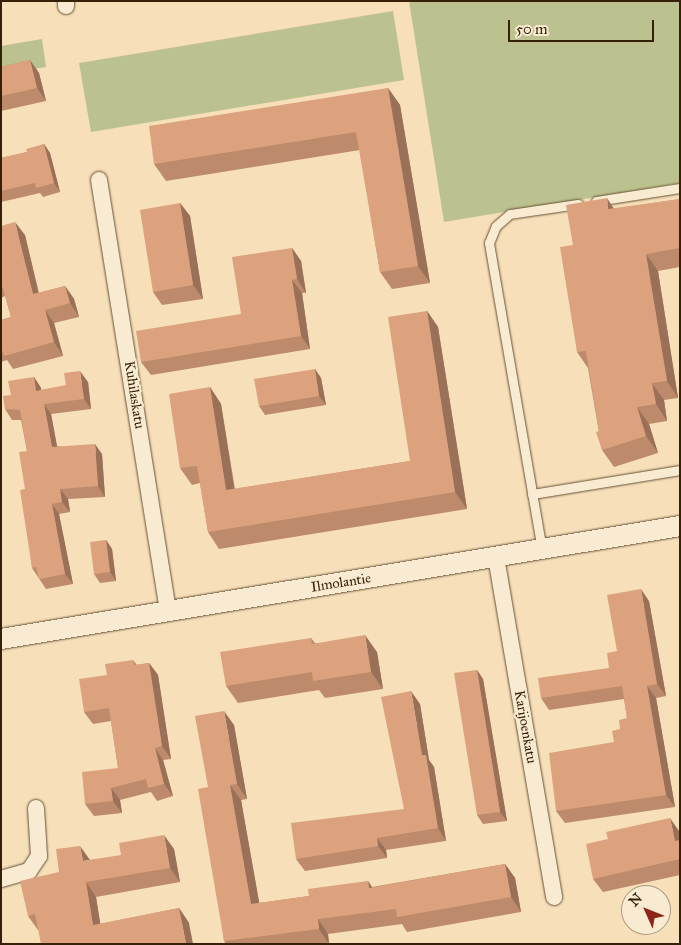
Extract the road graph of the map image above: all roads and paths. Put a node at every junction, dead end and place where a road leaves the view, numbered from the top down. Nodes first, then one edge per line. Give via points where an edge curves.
1 (99, 180) dead end
2 (680, 188) edge
3 (680, 470) edge
4 (532, 494) junction
5 (680, 526) edge
6 (542, 550) junction
7 (496, 557) junction
8 (168, 611) junction
9 (1, 639) edge
10 (36, 808) dead end
11 (1, 879) edge
12 (554, 897) dead end

1 - 8 street, Kuhilaskatu
2 - 4 lane via 510,214 496,226 488,243
3 - 4 lane
4 - 6 lane
5 - 6 street, Ilmolantie
6 - 7 street, Ilmolantie
7 - 8 street, Ilmolantie
7 - 12 street, Karijoenkatu
8 - 9 street, Ilmolantie
10 - 11 street via 39,856 29,871

